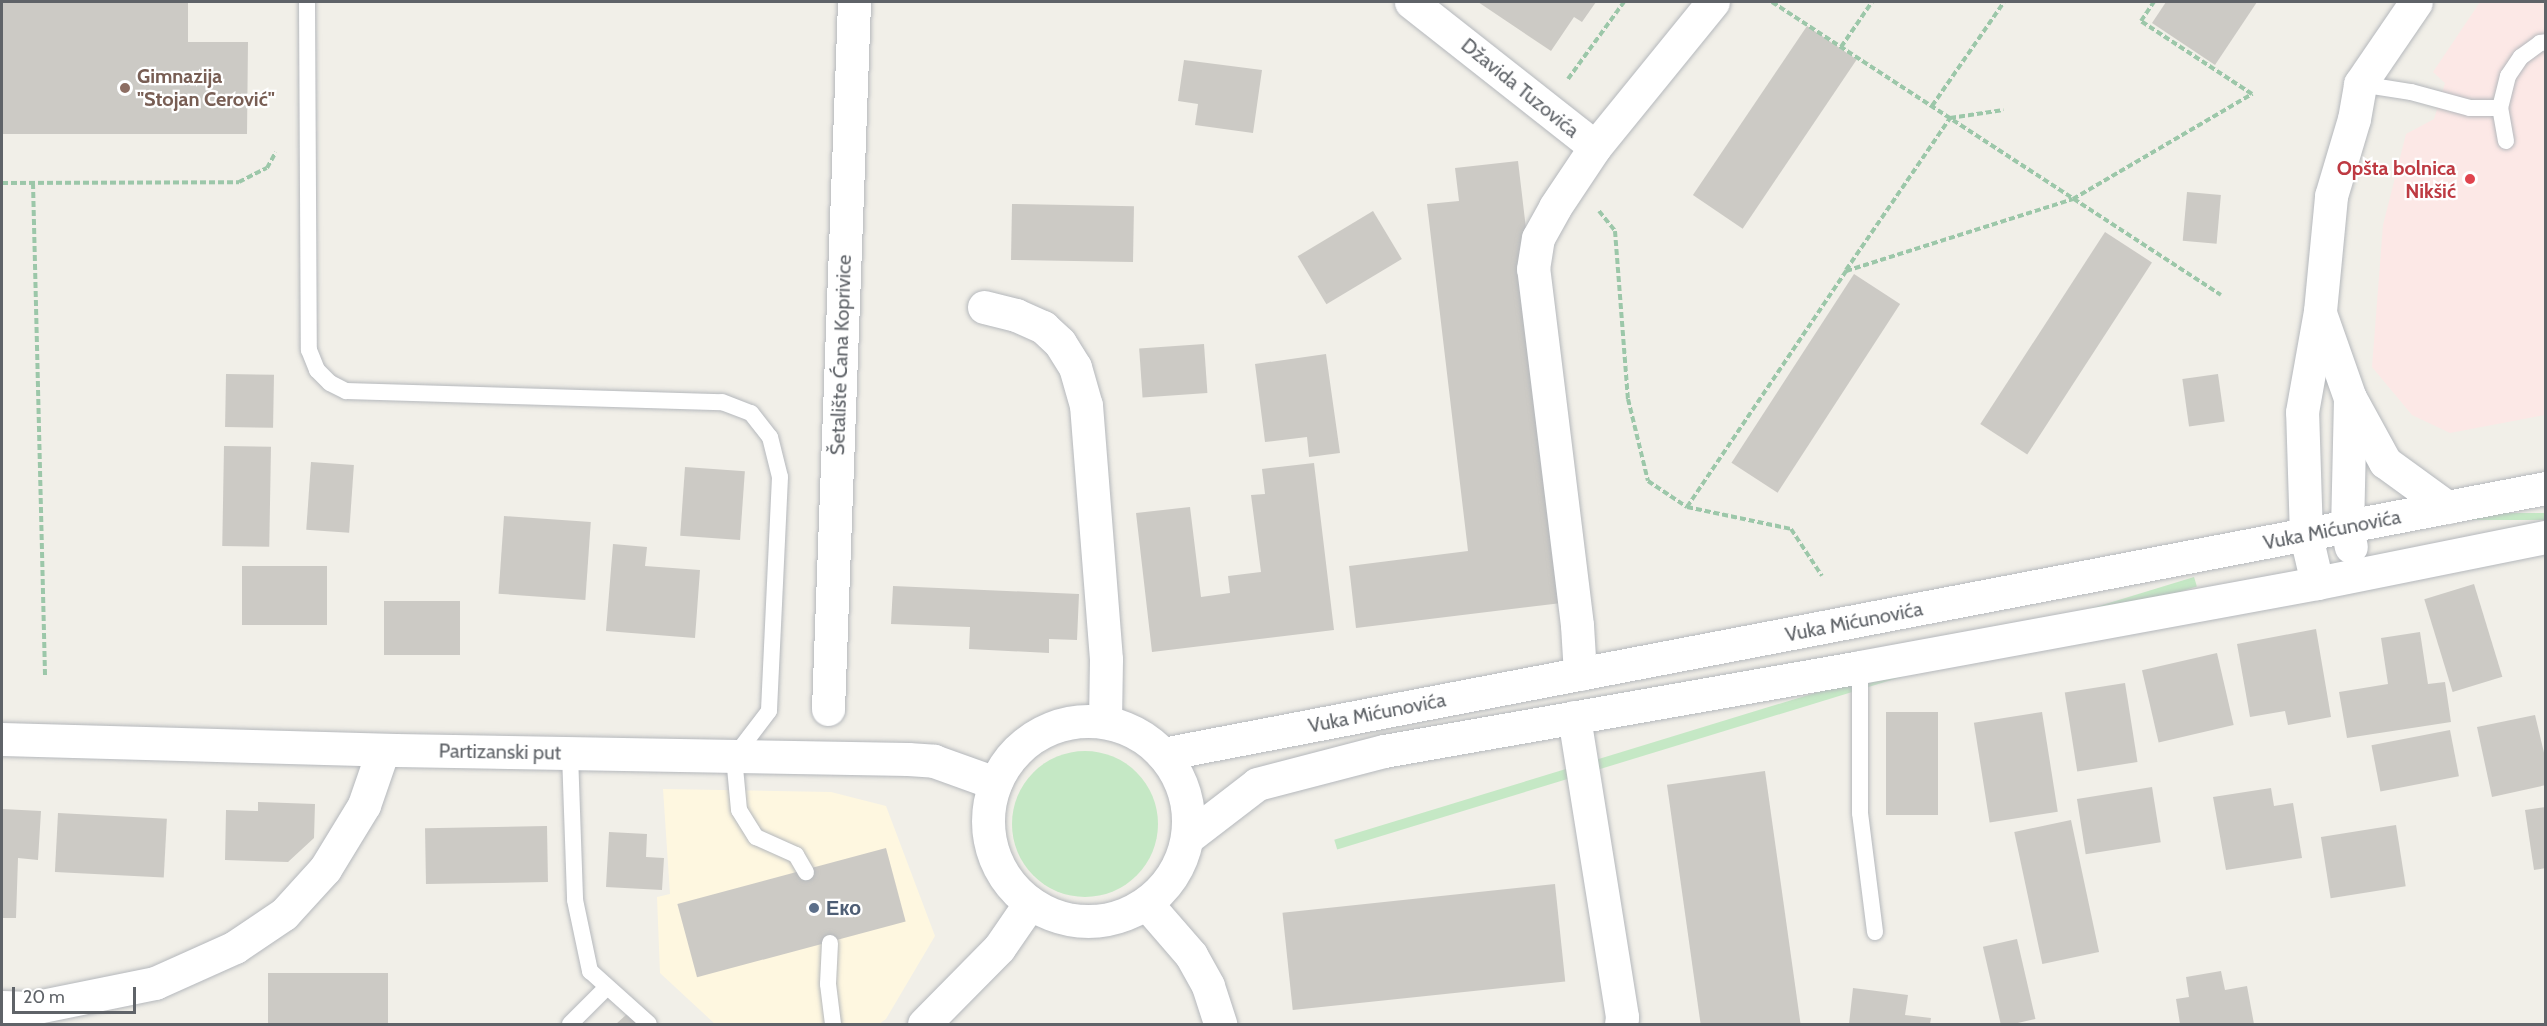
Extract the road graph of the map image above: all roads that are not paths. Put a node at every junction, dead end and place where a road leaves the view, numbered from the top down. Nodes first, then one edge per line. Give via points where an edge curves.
1 (307, 2) edge
2 (854, 2) edge
3 (1411, 2) edge
4 (1713, 2) edge
5 (2416, 2) edge
6 (2546, 42) edge
7 (2360, 84) junction
8 (2500, 108) junction
9 (2506, 141) dead end
10 (1595, 147) junction
11 (984, 308) dead end
12 (2320, 311) junction
13 (2350, 398) junction
14 (2546, 488) edge
15 (2447, 507) junction
16 (2347, 527) junction
17 (2307, 536) junction
18 (2546, 537) edge
19 (2357, 574) junction
20 (2317, 583) junction
21 (1860, 667) junction
22 (1580, 674) junction
23 (828, 709) dead end
24 (1574, 717) junction
25 (1105, 722) junction
26 (2, 740) edge
27 (383, 750) junction
28 (570, 754) junction
29 (1163, 754) junction
30 (734, 757) junction
31 (995, 783) junction
32 (1187, 838) junction
33 (806, 872) dead end
34 (1030, 903) junction
35 (1146, 903) junction
36 (1875, 932) dead end
37 (830, 943) dead end
38 (608, 987) junction
39 (2, 1006) edge
40 (570, 1024) edge
41 (649, 1024) edge
42 (833, 1024) edge
43 (924, 1024) edge
44 (1220, 1024) edge
45 (1621, 1024) edge

1 - 30 lane via 309,350 317,370 330,383 346,391 722,402 751,413 770,437 780,477 769,711
2 - 23 street, Šetalište Ćana Koprivice
3 - 10 street, Džavida Tuzovića
4 - 10 street, Džavida Tuzovića
5 - 7 street
6 - 8 lane via 2522,57 2508,76
7 - 8 lane via 2411,92 2470,108
7 - 12 street via 2331,196
8 - 9 lane
10 - 22 street via 1538,238 1533,269
11 - 25 street via 1016,315 1042,327 1060,343 1075,367 1086,405 1106,659
12 - 13 street
12 - 17 street via 2302,411
13 - 15 street via 2385,462
13 - 16 street
14 - 15 street, Vuka Mićunovića
15 - 16 street, Vuka Mićunovića
16 - 17 street, Vuka Mićunovića
16 - 19 street
17 - 20 street
17 - 22 street, Vuka Mićunovića
18 - 19 street, Vuka Mićunovića
19 - 20 street, Vuka Mićunovića
20 - 21 street, Vuka Mićunovića
21 - 24 street, Vuka Mićunovića
21 - 36 lane via 1860,813
22 - 29 street, Vuka Mićunovića
24 - 32 street, Vuka Mićunovića via 1384,751 1257,784
24 - 45 street via 1623,1017
25 - 29 street via 1146,739
25 - 31 street via 1082,721 1039,734 1021,747
26 - 27 street, Partizanski put
27 - 28 street, Partizanski put
27 - 39 street via 364,806 326,869 284,914 235,947 155,983 33,1008
28 - 30 street, Partizanski put
28 - 38 lane via 575,900 590,971
29 - 32 street via 1184,793
30 - 31 street, Partizanski put via 934,761
30 - 33 lane via 739,810 756,837 796,855
31 - 34 street via 989,804 992,849 1007,879
32 - 35 street via 1170,879
34 - 35 street via 1071,921 1116,918
34 - 43 street via 999,948
35 - 44 street via 1191,955 1208,987
37 - 42 lane via 828,984
38 - 40 lane
38 - 41 lane

